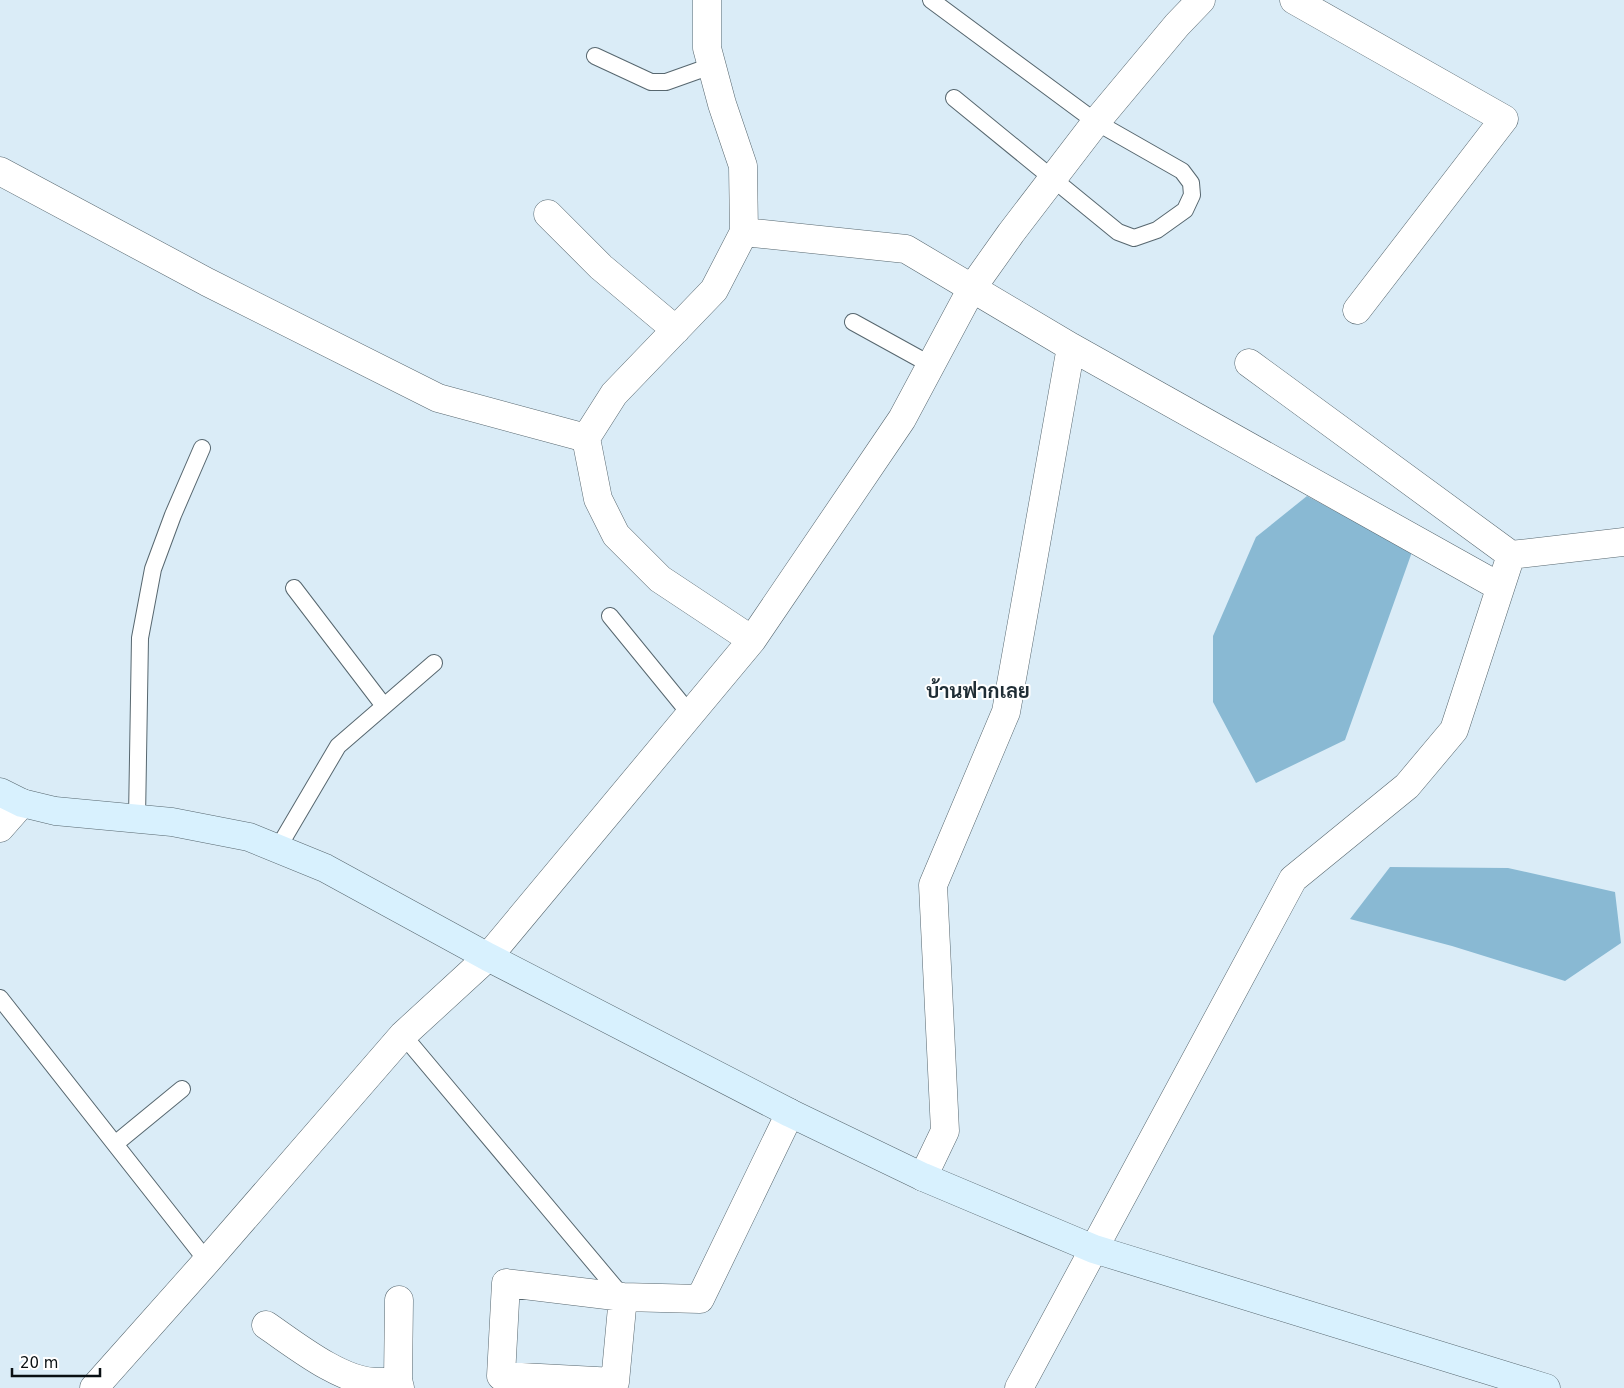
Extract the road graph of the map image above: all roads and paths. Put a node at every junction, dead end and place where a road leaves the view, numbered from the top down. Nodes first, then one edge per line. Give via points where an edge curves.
1 (707, 0) edge
2 (930, 0) edge
3 (1200, 0) edge
4 (1294, 0) edge
5 (595, 56) dead end
6 (711, 66) junction
7 (954, 98) dead end
8 (1096, 122) junction
9 (0, 171) edge
10 (1052, 179) junction
11 (548, 214) dead end
12 (744, 232) junction
13 (972, 288) junction
14 (1357, 310) dead end
15 (853, 322) dead end
16 (676, 330) junction
17 (1071, 347) junction
18 (1249, 363) dead end
19 (931, 365) junction
20 (586, 438) junction
21 (202, 448) dead end
22 (1624, 542) edge
23 (1511, 555) junction
24 (1500, 587) junction
25 (294, 588) dead end
26 (610, 616) dead end
27 (752, 640) junction
28 (434, 663) dead end
29 (384, 706) junction
30 (690, 714) junction
31 (11, 797) edge
32 (137, 818) junction
33 (0, 828) edge
34 (278, 848) junction
35 (488, 958) junction
36 (0, 998) edge
37 (403, 1036) junction
38 (182, 1089) dead end
39 (790, 1113) junction
40 (115, 1144) junction
41 (923, 1177) junction
42 (1094, 1249) junction
43 (207, 1261) junction
44 (623, 1297) junction
45 (399, 1300) dead end
46 (266, 1325) dead end
47 (399, 1384) edge
48 (94, 1388) edge
49 (1019, 1388) edge
50 (1546, 1388) edge

1 - 6 street via 707,48
2 - 8 lane
3 - 8 street
4 - 14 street via 1504,119
5 - 6 lane via 651,82 666,82
6 - 12 street via 744,166
7 - 10 lane
8 - 10 street
8 - 10 lane via 1182,171 1191,183 1192,195 1185,210 1157,230 1134,238 1118,232
9 - 20 street via 207,282 438,398
10 - 13 street
11 - 16 street via 601,267
12 - 13 street via 906,249
12 - 16 street via 714,290
13 - 17 street
13 - 19 street
15 - 19 lane
16 - 20 street via 614,394
17 - 24 street
17 - 41 street via 1006,712 932,885 945,1131
18 - 23 street
19 - 27 street via 902,419
20 - 27 street via 598,499 616,535 660,579
21 - 32 lane via 153,569 140,638
22 - 23 street
23 - 24 street
24 - 42 street via 1454,730 1407,786 1293,879
25 - 29 lane
26 - 30 lane
27 - 30 street
28 - 29 lane
29 - 34 lane via 338,746
30 - 35 street
31 - 32 main road via 55,811
31 - 33 street
32 - 34 main road via 249,837
34 - 35 main road via 325,868
35 - 37 street
35 - 39 main road
36 - 40 lane
37 - 43 street
37 - 44 lane
38 - 40 lane
39 - 41 main road
39 - 44 street via 700,1299
40 - 43 lane
41 - 42 main road
42 - 49 street
42 - 50 main road
43 - 48 street
44 - 44 street via 615,1382 501,1376 506,1283
45 - 47 street
46 - 47 street via 319,1361 349,1375

